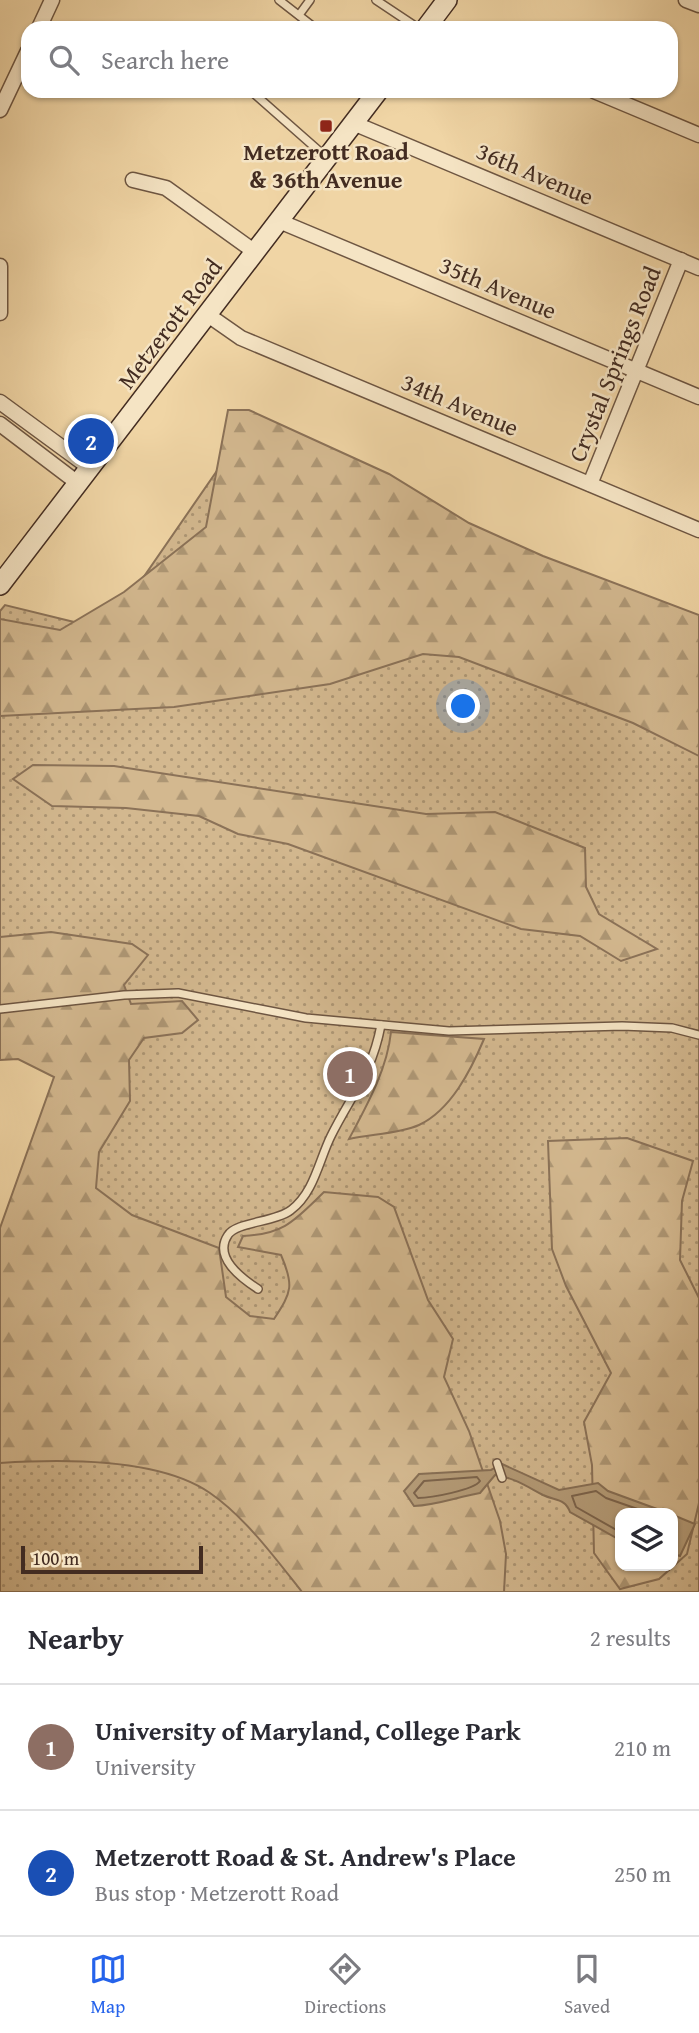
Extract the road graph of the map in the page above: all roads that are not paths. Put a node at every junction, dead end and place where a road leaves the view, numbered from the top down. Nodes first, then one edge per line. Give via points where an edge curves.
1 (52, 0) edge
2 (279, 0) edge
3 (310, 0) edge
4 (376, 0) edge
5 (447, 0) edge
6 (686, 0) edge
7 (699, 5) edge
8 (299, 15) junction
9 (42, 21) edge
10 (306, 21) edge
11 (417, 21) edge
12 (433, 21) edge
13 (21, 66) edge
14 (259, 98) edge
15 (373, 98) edge
16 (611, 98) edge
17 (0, 110) edge
18 (353, 123) junction
19 (699, 135) edge
20 (327, 158) junction
21 (133, 180) dead end
22 (279, 221) junction
23 (254, 252) junction
24 (681, 260) junction
25 (0, 266) edge
26 (699, 268) edge
27 (0, 313) edge
28 (208, 315) junction
29 (636, 371) junction
30 (699, 397) edge
31 (0, 402) edge
32 (0, 424) edge
33 (85, 476) junction
34 (590, 484) junction
35 (699, 530) edge
36 (0, 585) edge
37 (0, 1009) edge
38 (381, 1025) junction
39 (699, 1035) edge
40 (257, 1289) dead end
41 (497, 1463) dead end
42 (502, 1478) dead end

1 - 9 street
2 - 8 lane
3 - 8 lane
4 - 11 lane
5 - 12 street
6 - 7 street
8 - 10 lane
13 - 17 street
14 - 20 lane
15 - 18 street, Metzerott Road
16 - 19 street
18 - 20 street, Metzerott Road
18 - 24 street, 36th Avenue
20 - 22 street, Metzerott Road
21 - 23 street via 166,188
22 - 23 street, Metzerott Road
22 - 29 street, 35th Avenue
23 - 28 street, Metzerott Road
24 - 26 street, 36th Avenue
24 - 29 street, Crystal Springs Road
25 - 27 street
28 - 33 street, Metzerott Road
28 - 34 street, 34th Avenue via 241,338
29 - 30 street, 35th Avenue
29 - 34 street, Crystal Springs Road
31 - 33 street
32 - 33 street
33 - 36 street, Metzerott Road
34 - 35 street, 34th Avenue
37 - 38 lane via 178,993 306,1018
38 - 39 lane via 449,1031 634,1026
38 - 40 lane via 371,1066 303,1199 279,1217 233,1229 228,1235 225,1256
41 - 42 lane

